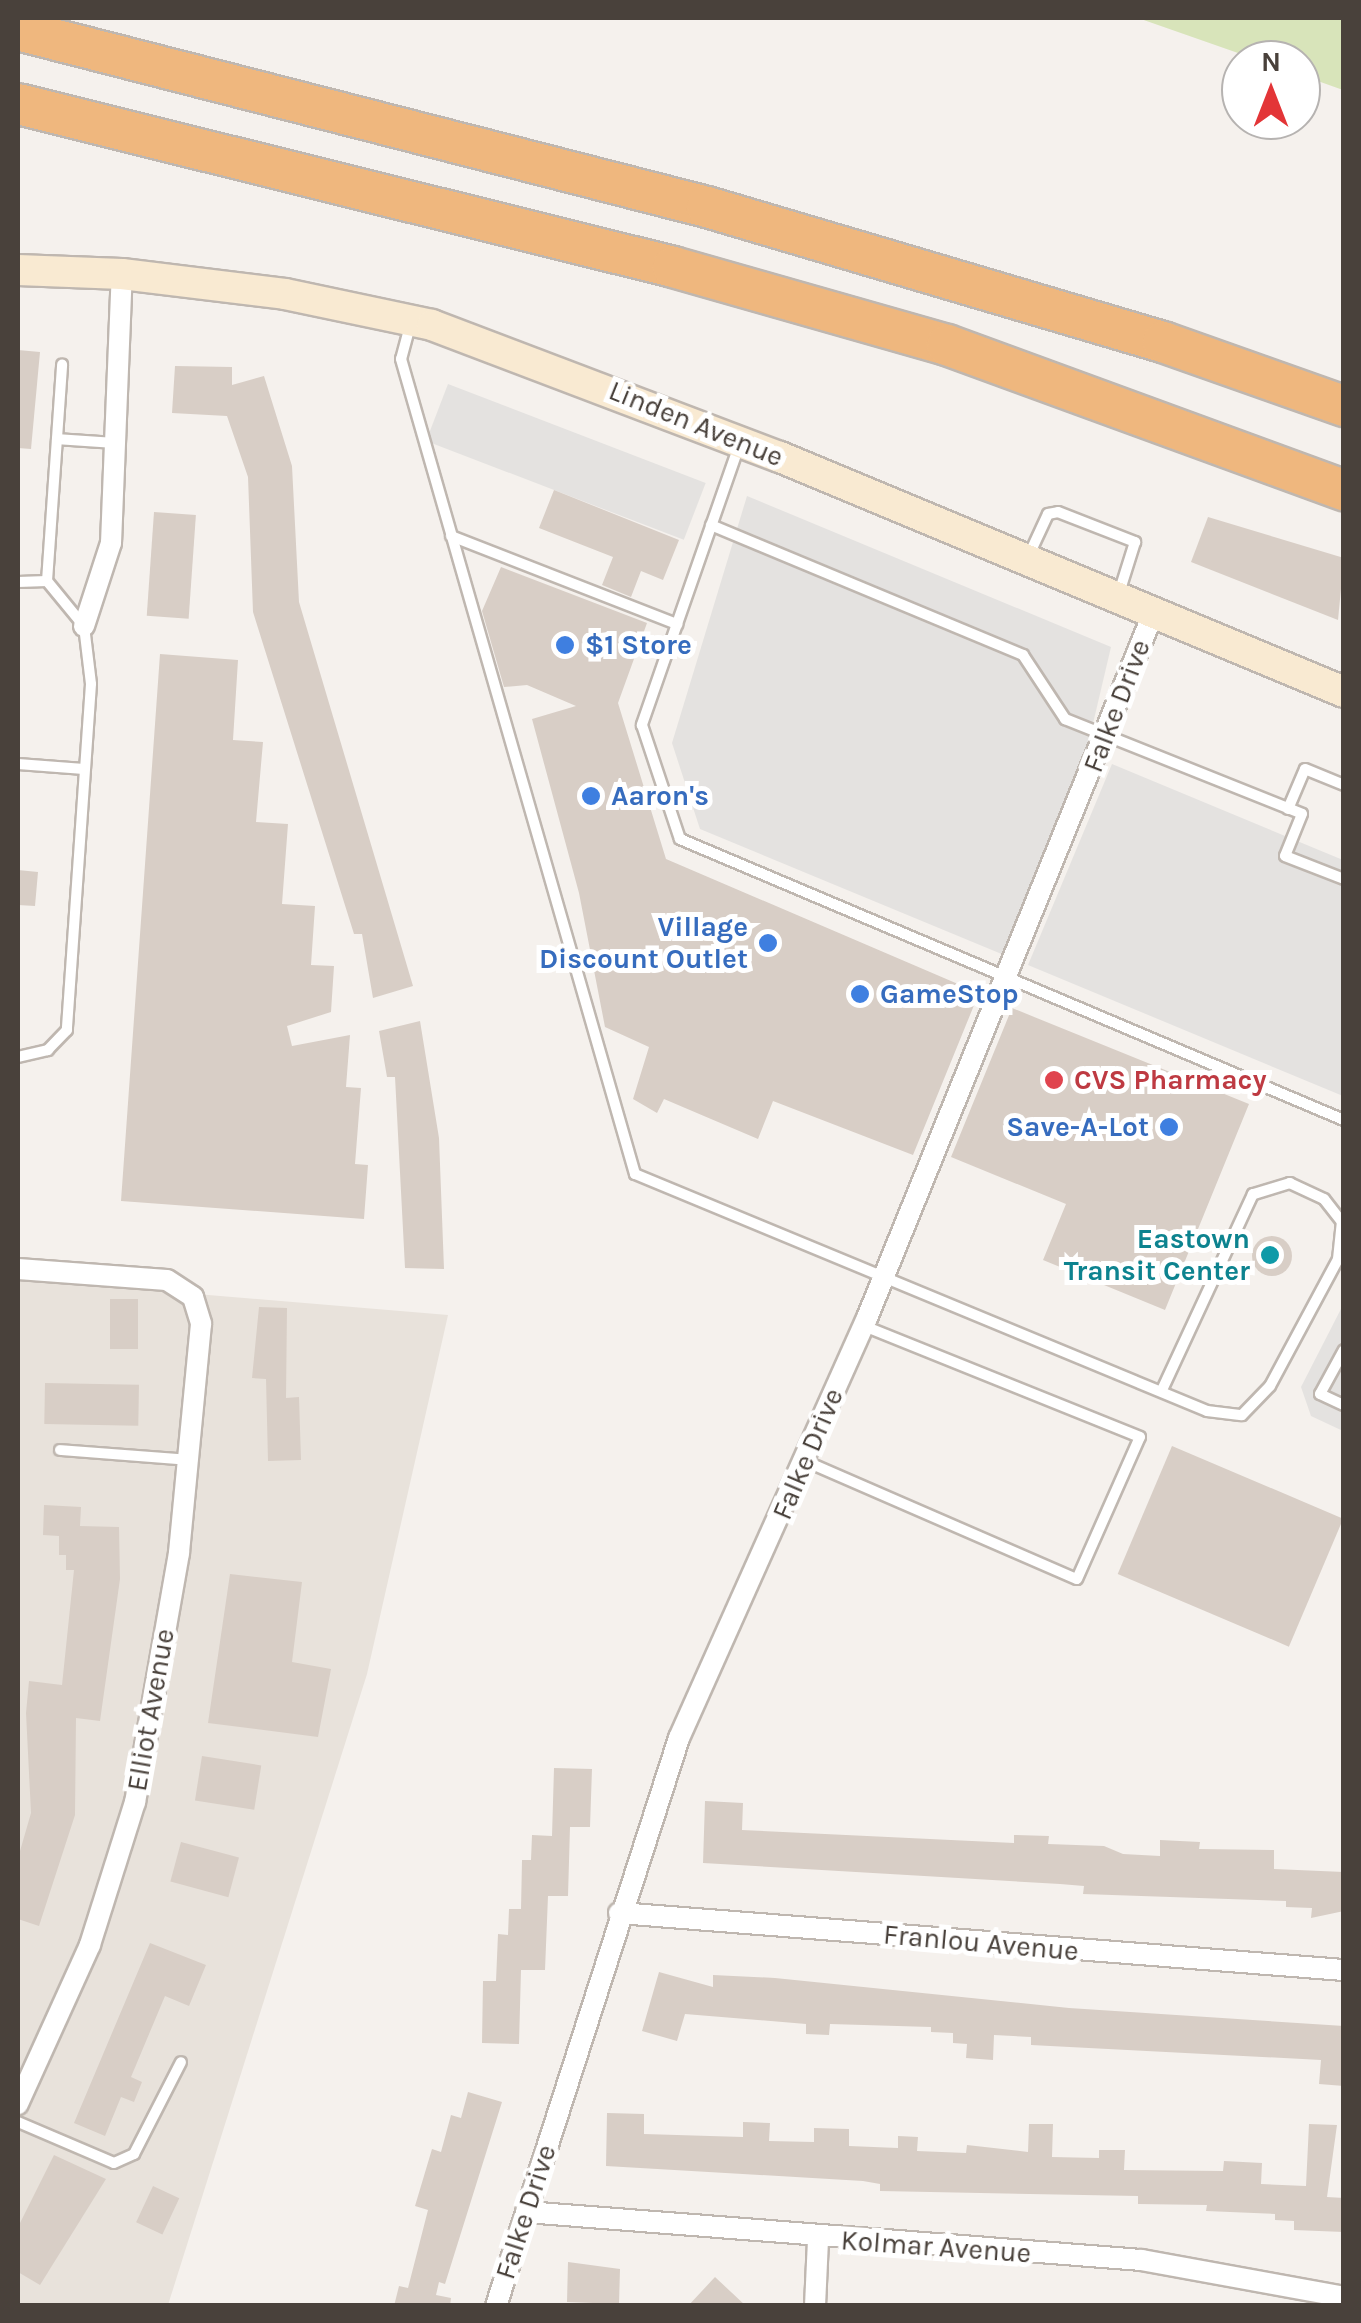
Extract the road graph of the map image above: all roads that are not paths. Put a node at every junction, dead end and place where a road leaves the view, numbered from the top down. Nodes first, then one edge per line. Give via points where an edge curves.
1 (23, 32) edge
2 (34, 108) edge
3 (18, 270) edge
4 (122, 274) junction
5 (412, 319) junction
6 (1163, 342) junction
7 (62, 365) dead end
8 (1344, 393) edge
9 (1344, 406) edge
10 (58, 438) junction
11 (740, 442) junction
12 (114, 443) junction
13 (1344, 490) edge
14 (711, 526) junction
15 (452, 536) junction
16 (1026, 560) junction
17 (47, 581) junction
18 (18, 582) edge
19 (1117, 599) junction
20 (1154, 614) junction
21 (677, 624) junction
22 (84, 626) junction
23 (1344, 692) edge
24 (1106, 736) junction
25 (18, 764) edge
26 (84, 769) junction
27 (1344, 785) edge
28 (1288, 809) junction
29 (1344, 879) edge
30 (1006, 978) junction
31 (18, 1057) edge
32 (1344, 1120) edge
33 (18, 1269) edge
34 (884, 1275) junction
35 (864, 1326) junction
36 (1344, 1350) edge
37 (1162, 1390) junction
38 (1344, 1405) edge
39 (60, 1450) dead end
40 (190, 1460) junction
41 (805, 1461) junction
42 (619, 1912) junction
43 (1344, 1970) edge
44 (181, 2062) dead end
45 (18, 2104) edge
46 (18, 2122) edge
47 (526, 2212) junction
48 (818, 2239) junction
49 (1344, 2297) edge
50 (496, 2306) edge
51 (816, 2306) edge

1 - 6 highway via 597,176
2 - 13 highway via 673,267 947,344
3 - 4 main road, Linden Avenue
4 - 5 main road, Linden Avenue via 326,300
4 - 12 street
5 - 11 main road, Linden Avenue
5 - 15 lane via 402,360
6 - 8 highway
6 - 9 highway
7 - 10 lane
10 - 12 lane
10 - 17 lane
11 - 14 lane
11 - 16 main road, Linden Avenue
12 - 22 street via 110,543
14 - 21 lane
14 - 24 lane via 1024,655 1065,719
15 - 21 lane
15 - 34 lane via 634,1174
16 - 19 main road, Linden Avenue
16 - 19 lane via 1048,514 1058,512 1135,542
17 - 18 lane
17 - 22 lane
19 - 20 main road, Linden Avenue
20 - 23 main road, Linden Avenue
20 - 24 street, Falke Drive
21 - 30 lane via 642,725 680,839
22 - 26 lane via 91,684
24 - 28 lane
24 - 30 street, Falke Drive
25 - 26 lane
26 - 31 lane via 68,1030 48,1050
27 - 28 lane via 1305,769
28 - 29 lane via 1302,814 1285,856
30 - 32 lane
30 - 34 street, Falke Drive
33 - 40 street, Elliot Avenue via 167,1280 193,1297 201,1324
34 - 35 street, Falke Drive
34 - 37 lane
35 - 41 street, Falke Drive
35 - 41 lane via 1140,1437 1077,1580
36 - 38 lane via 1320,1394
37 - 37 lane via 1253,1194 1290,1183 1324,1199 1342,1222 1338,1259 1270,1386 1242,1415 1206,1411
39 - 40 lane
40 - 45 street, Elliot Avenue via 135,1802 90,1945
41 - 42 street, Falke Drive via 679,1738
42 - 43 street, Franlou Avenue
42 - 47 street, Falke Drive
44 - 46 lane via 134,2154 114,2164
47 - 48 street, Kolmar Avenue
47 - 50 street, Falke Drive
48 - 49 street, Kolmar Avenue via 1141,2260
48 - 51 street

